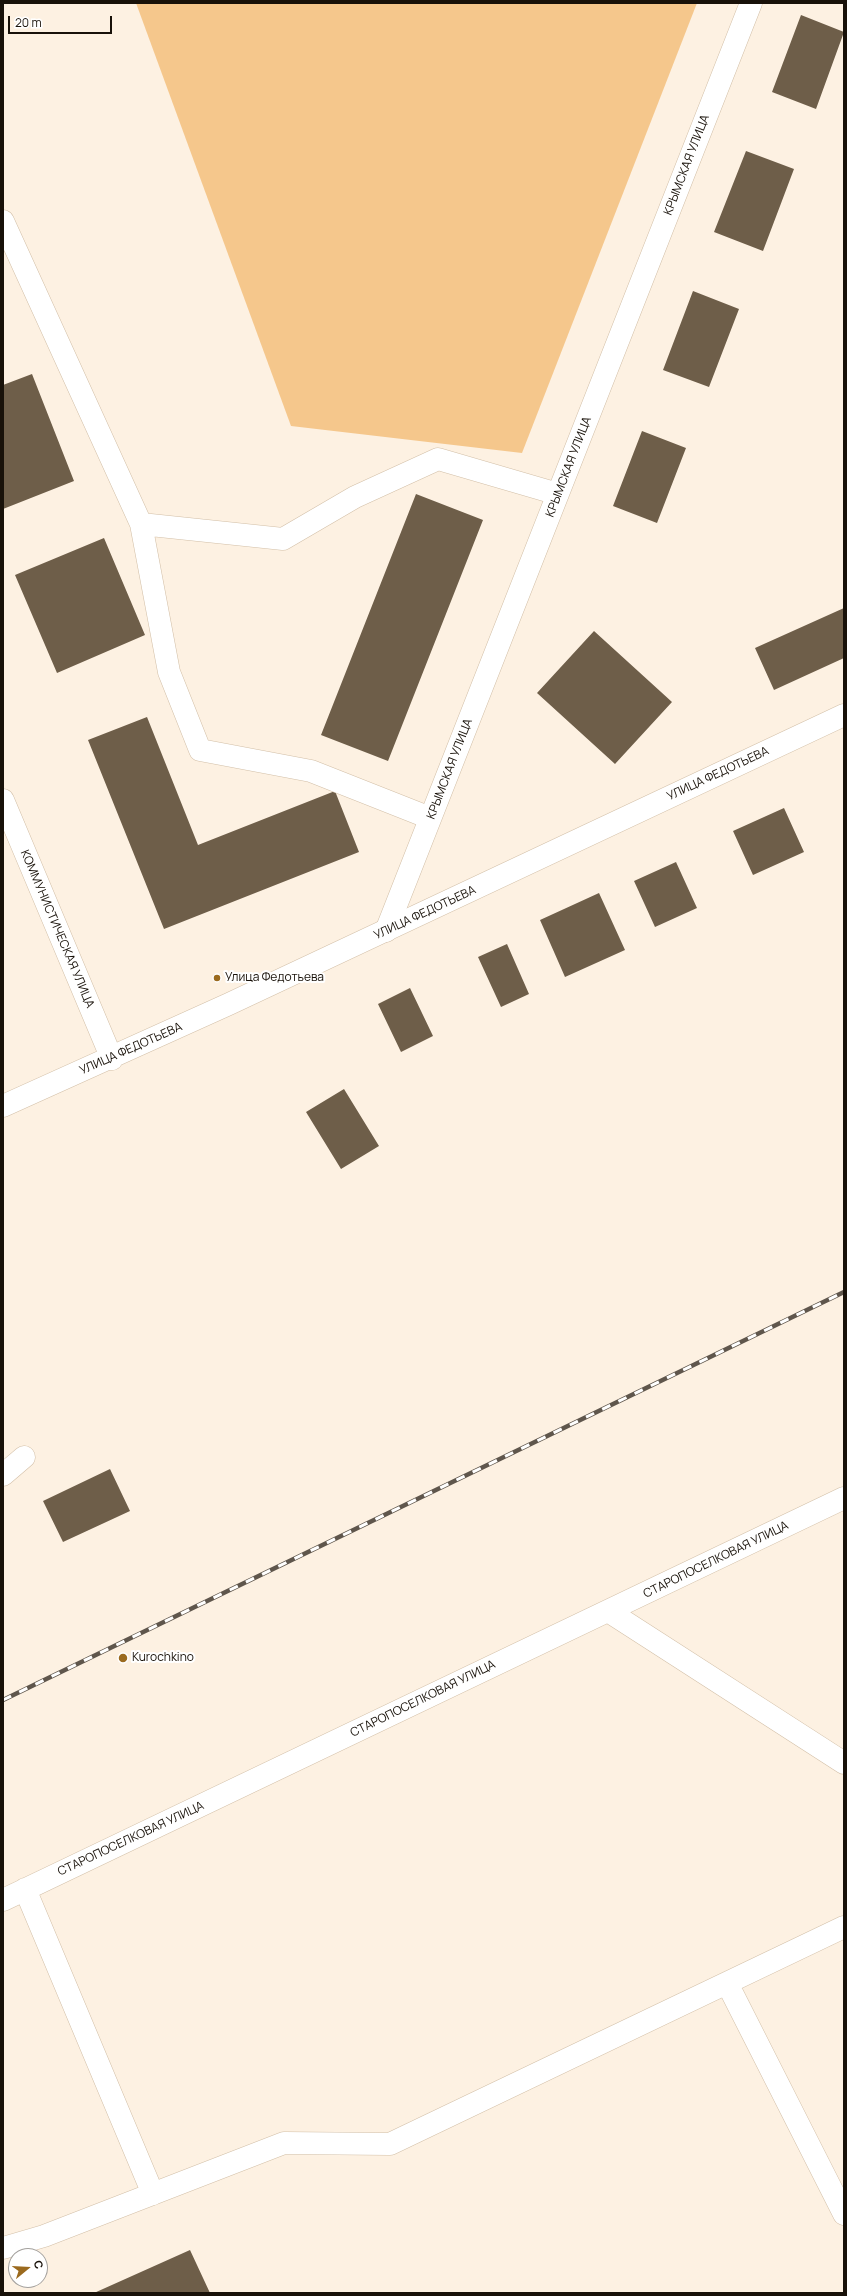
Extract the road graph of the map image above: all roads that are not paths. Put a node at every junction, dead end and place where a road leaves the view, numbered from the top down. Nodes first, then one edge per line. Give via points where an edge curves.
1 (751, 3) edge
2 (3, 221) edge
3 (558, 494) junction
4 (142, 524) junction
5 (844, 715) edge
6 (3, 800) edge
7 (430, 818) junction
8 (386, 931) junction
9 (112, 1059) junction
10 (3, 1106) edge
11 (24, 1457) dead end
12 (3, 1475) edge
13 (844, 1498) edge
14 (608, 1611) junction
15 (844, 1763) edge
16 (24, 1889) junction
17 (3, 1900) edge
18 (844, 1927) edge
19 (727, 1983) junction
20 (153, 2194) junction
21 (844, 2214) edge
22 (3, 2248) edge

1 - 3 street, КРЫМСКАЯ УЛИЦА
2 - 4 street
3 - 4 street via 438,459 355,497 282,539
3 - 7 street, КРЫМСКАЯ УЛИЦА
4 - 7 street via 169,672 200,750 311,771
5 - 8 street, УЛИЦА ФЕДОТЬЕВА
6 - 9 street, КОММУНИСТИЧЕСКАЯ УЛИЦА
7 - 8 street, КРЫМСКАЯ УЛИЦА
8 - 9 street, УЛИЦА ФЕДОТЬЕВА
9 - 10 street, УЛИЦА ФЕДОТЬЕВА
11 - 12 street
13 - 14 street, СТАРОПОСЕЛКОВАЯ УЛИЦА
14 - 15 street
14 - 16 street, СТАРОПОСЕЛКОВАЯ УЛИЦА
16 - 17 street, СТАРОПОСЕЛКОВАЯ УЛИЦА
16 - 20 street
18 - 19 street
19 - 20 street via 390,2144 284,2143
19 - 21 street
20 - 22 street via 44,2236

